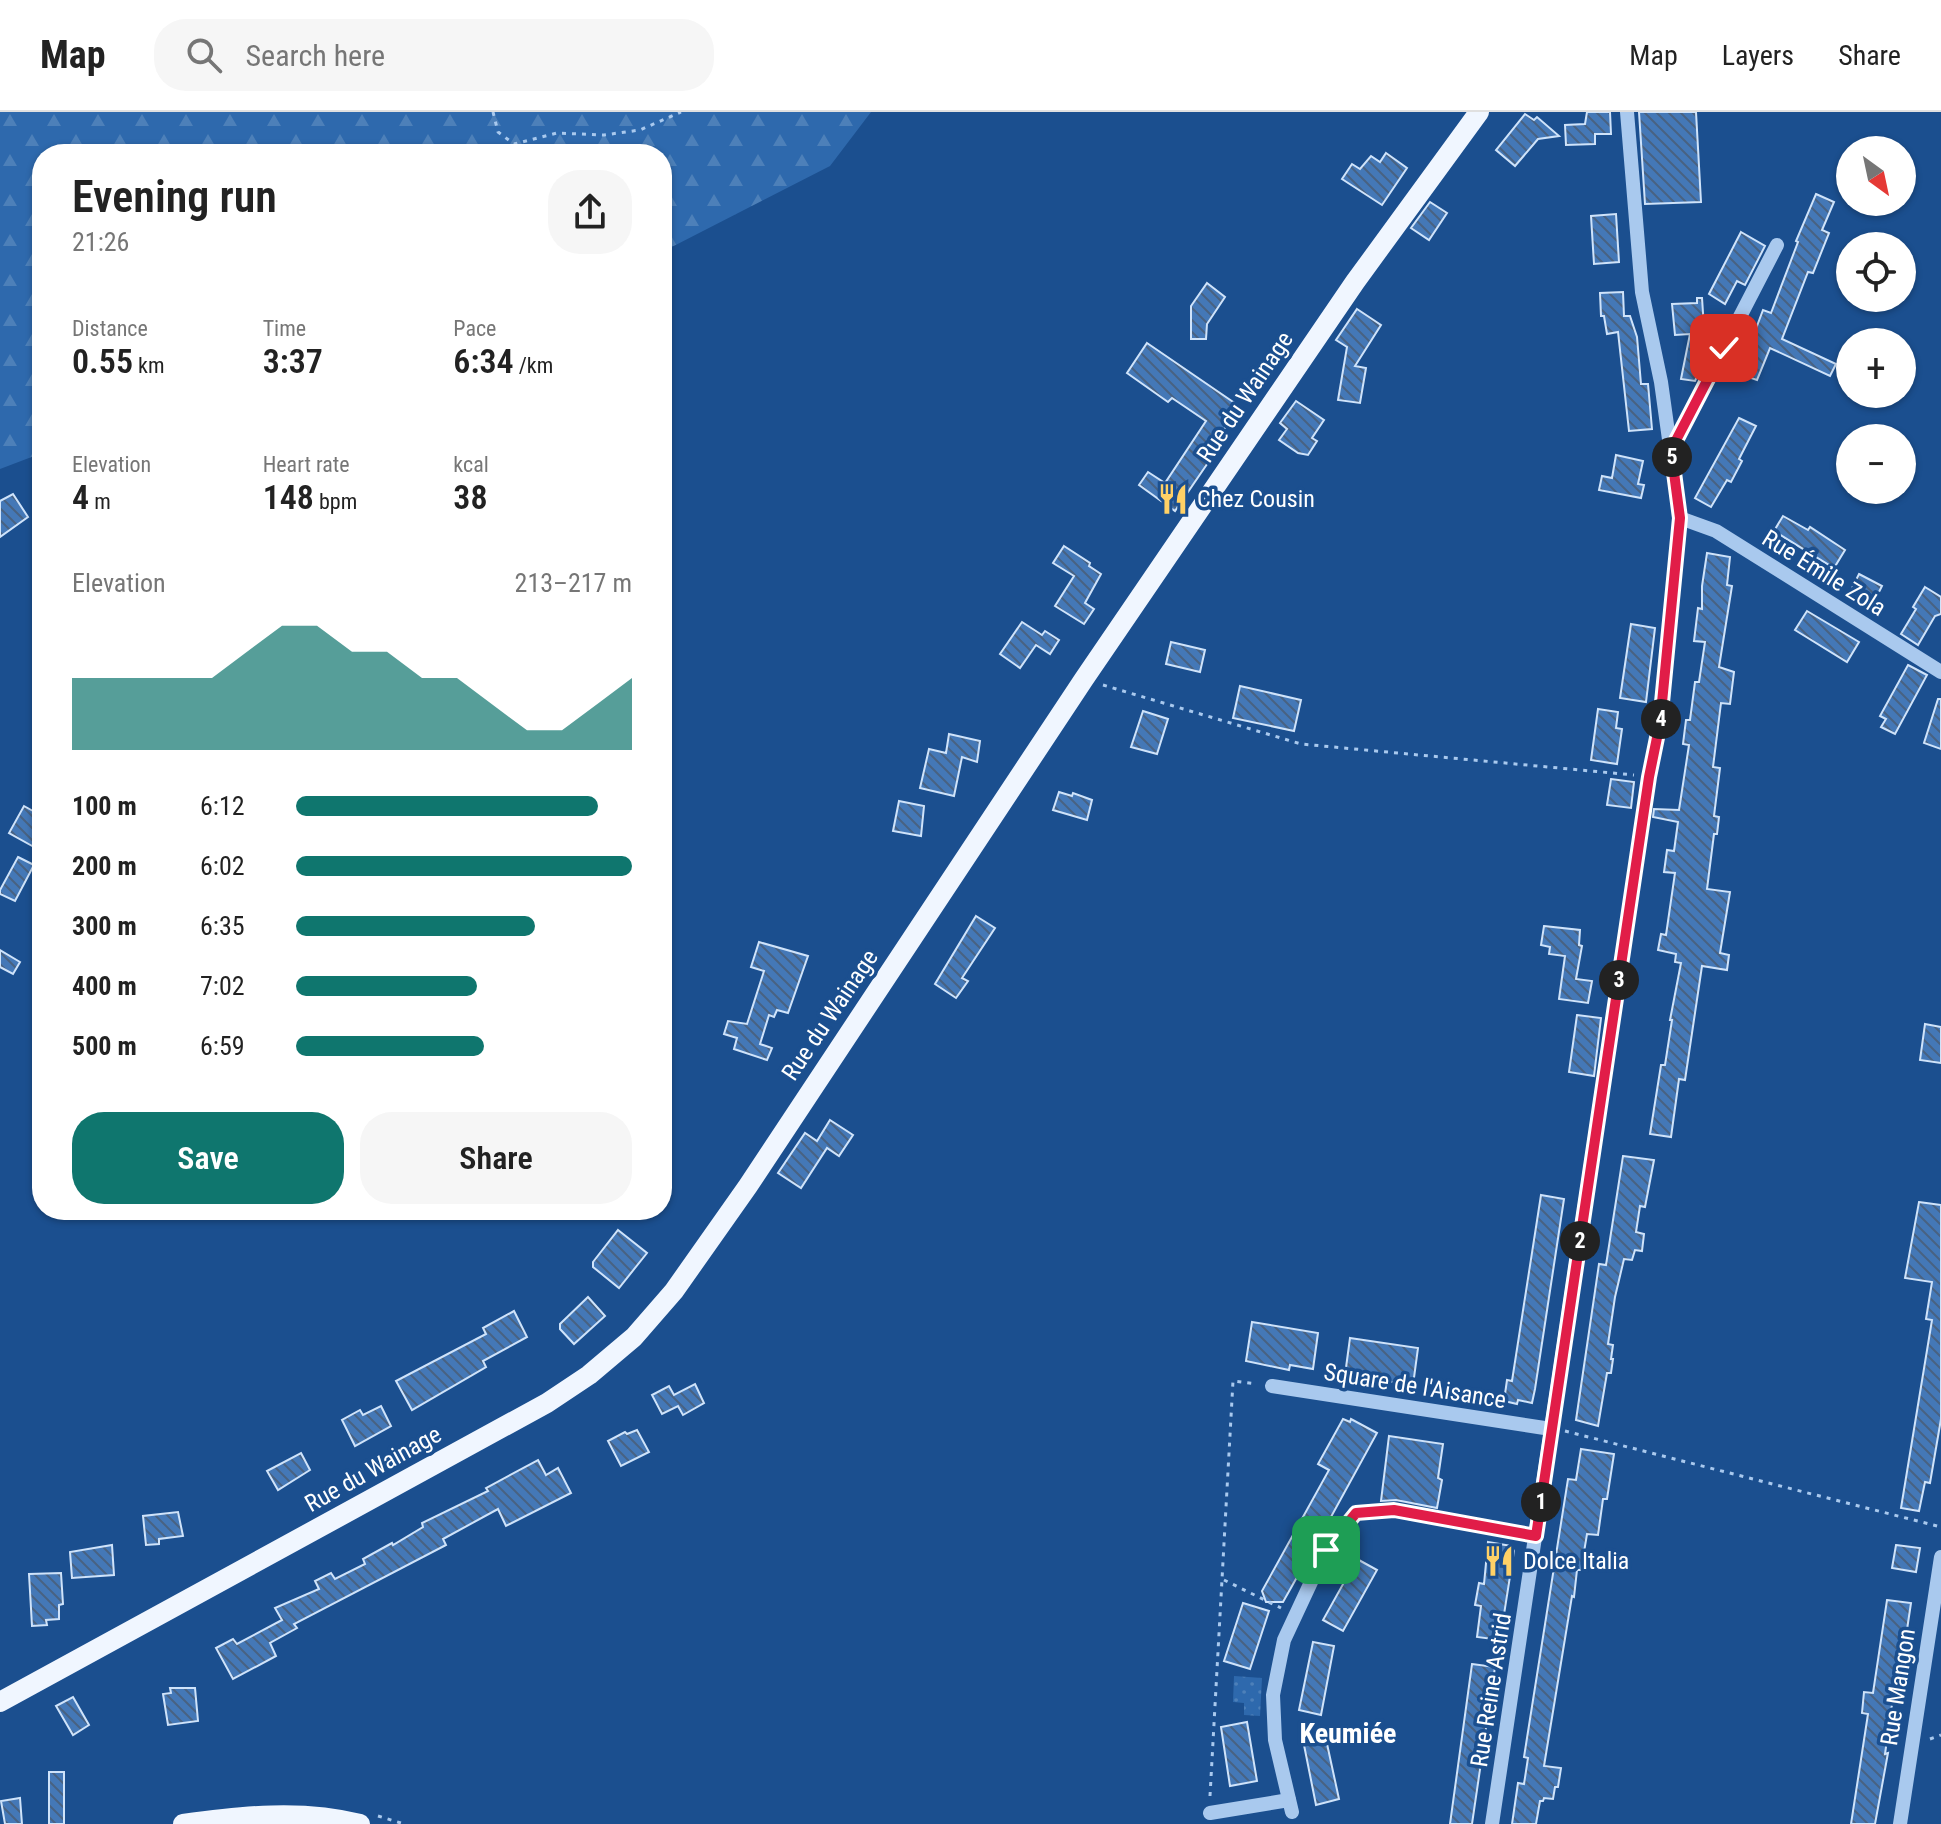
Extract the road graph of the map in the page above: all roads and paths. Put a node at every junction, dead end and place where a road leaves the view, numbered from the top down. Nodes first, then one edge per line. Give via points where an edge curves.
1 (493, 112) edge
2 (681, 112) edge
3 (1479, 112) edge
4 (1627, 112) edge
5 (1777, 245) dead end
6 (1671, 450) junction
7 (1680, 518) junction
8 (1941, 672) edge
9 (1084, 679) junction
10 (1649, 777) junction
11 (1272, 1386) joint
12 (1558, 1430) junction
13 (1941, 1527) edge
14 (1536, 1536) junction
15 (1941, 1557) edge
16 (1224, 1580) junction
17 (1295, 1615) junction
18 (1924, 1658) junction
19 (1941, 1660) edge
20 (0, 1702) edge
21 (1210, 1813) joint
22 (183, 1824) edge
23 (360, 1824) edge
24 (1492, 1824) edge
25 (1900, 1824) edge

1 - 2 path via 498,132 514,144 557,133 640,130
3 - 9 main road, Rue du Wainage via 1355,282
4 - 6 street, Rue Reine Astrid via 1642,292
5 - 6 street
6 - 7 street, Rue Reine Astrid
7 - 8 street, Rue Émile Zola via 1716,531
7 - 10 street, Rue Reine Astrid via 1660,723
9 - 10 path via 1301,744
9 - 20 main road, Rue du Wainage via 748,1186 674,1291 634,1337 547,1403
10 - 12 street, Rue Reine Astrid
11 - 12 street, Square de l'Aisance
11 - 16 path via 1233,1381
12 - 13 path
12 - 14 street, Rue Reine Astrid
14 - 17 street via 1394,1510 1356,1513 1326,1550
14 - 24 street, Rue Reine Astrid
15 - 18 street, Rue Mangon
16 - 17 path
16 - 21 path
17 - 21 street via 1273,1695 1275,1740 1291,1806
18 - 19 street
18 - 25 street, Rue Mangon
22 - 23 main road via 268,1815

